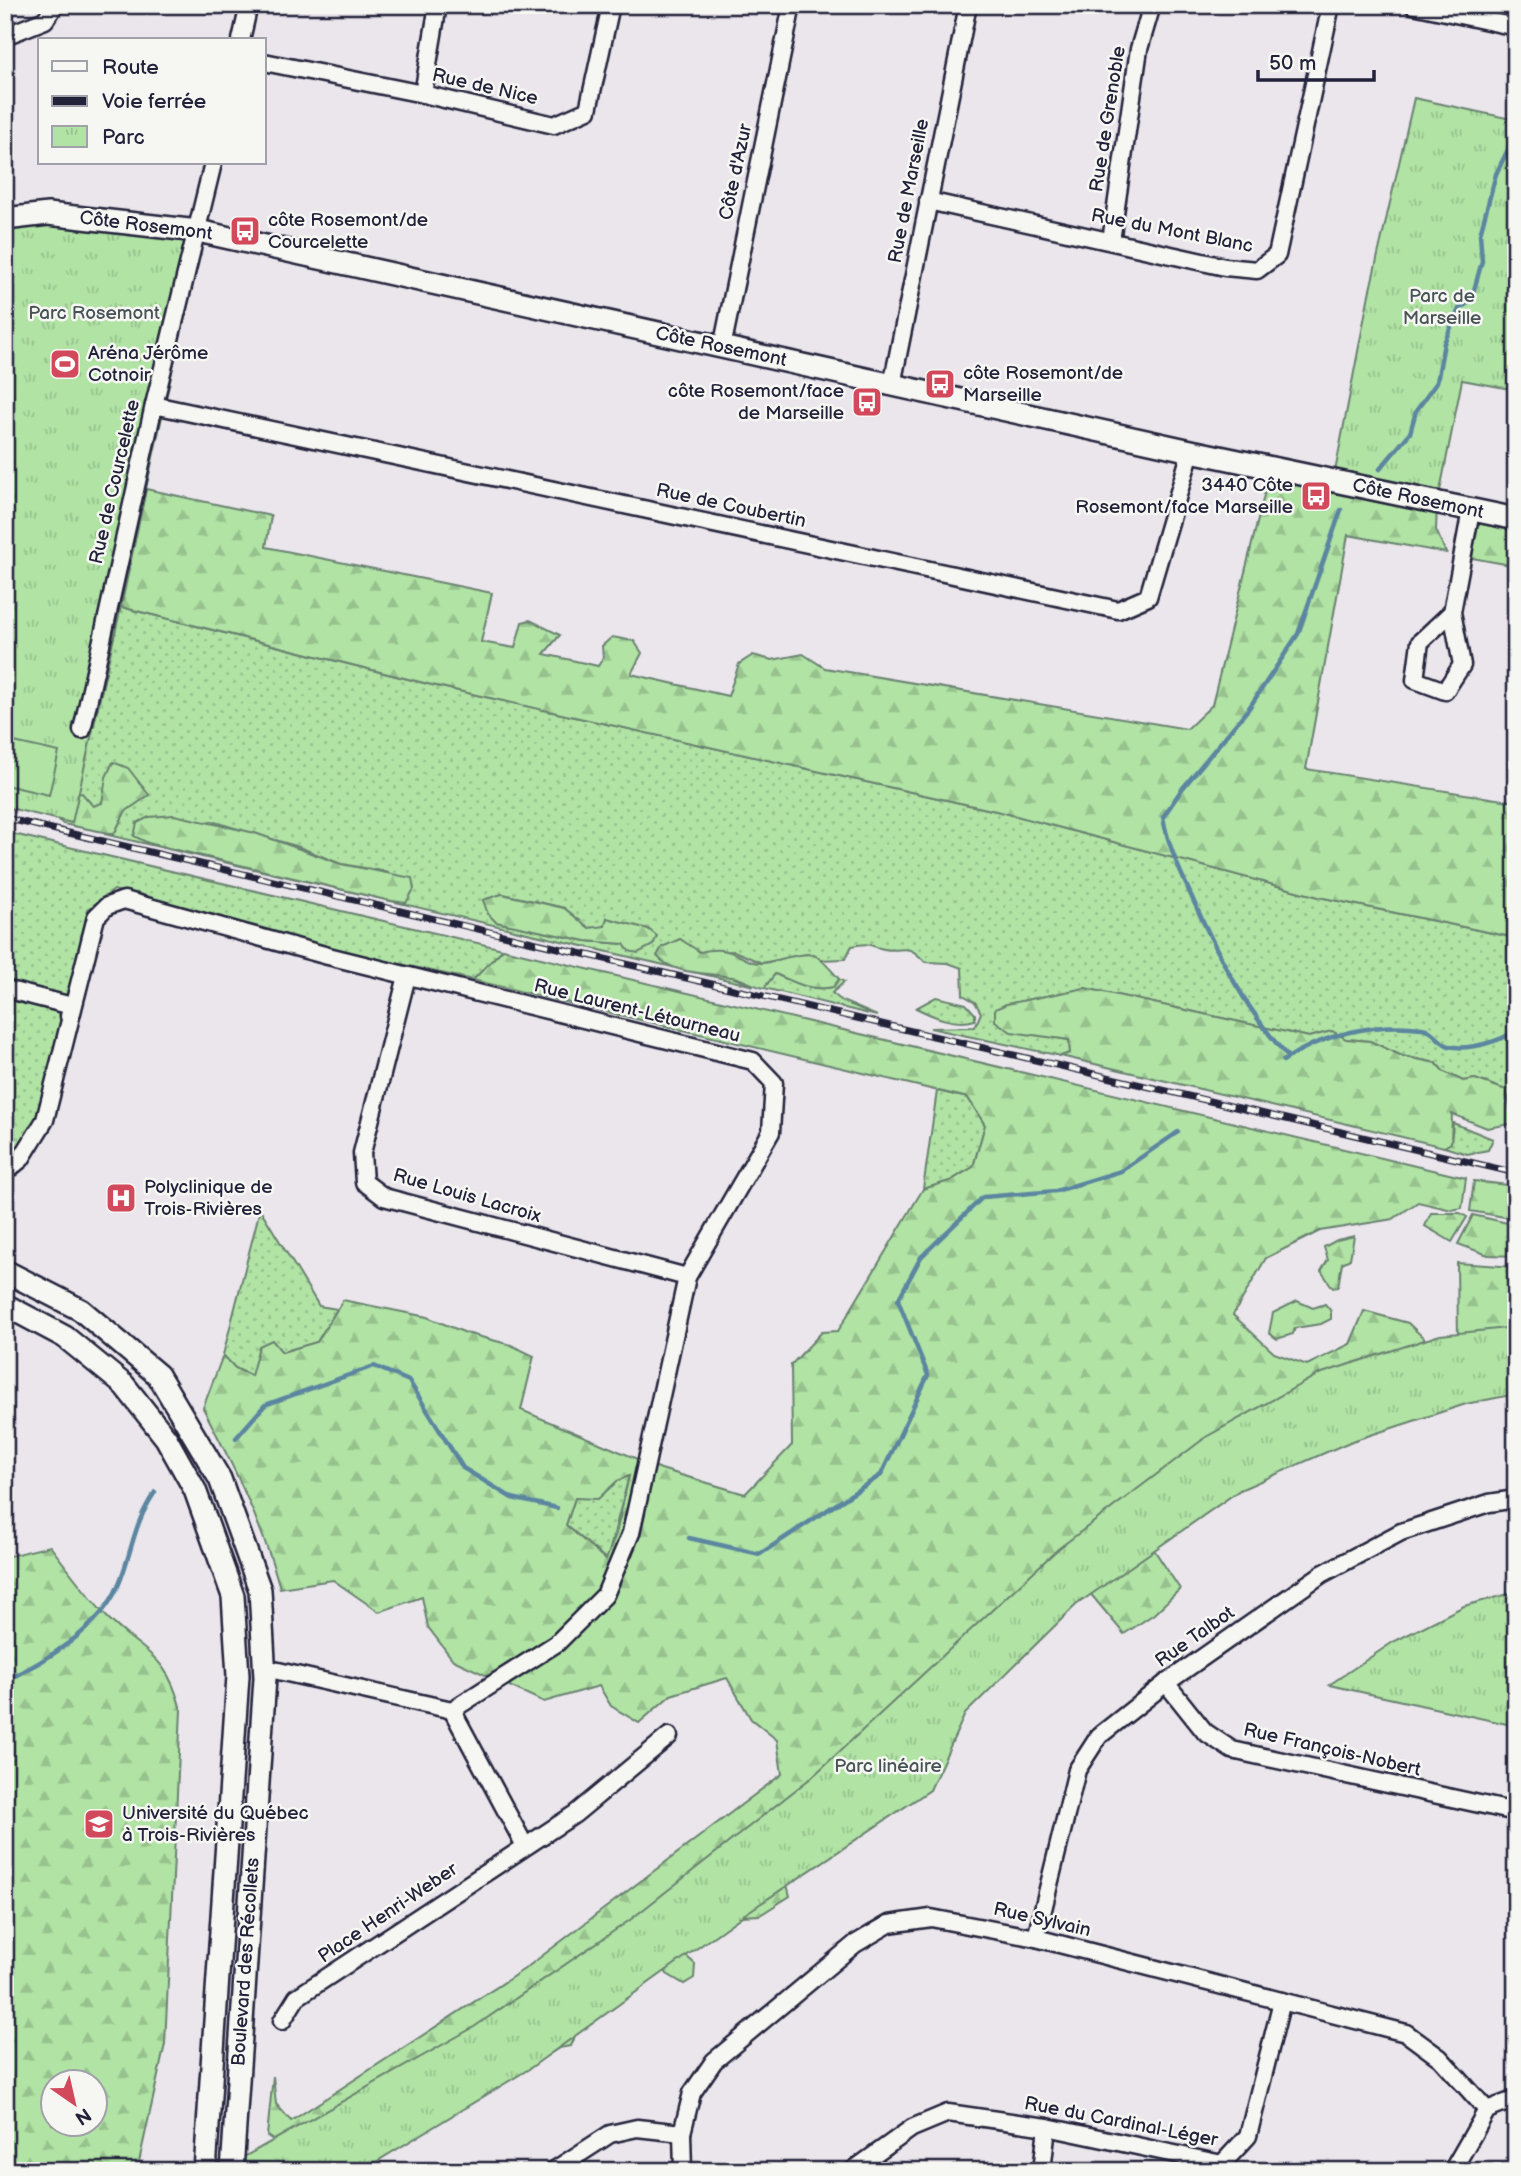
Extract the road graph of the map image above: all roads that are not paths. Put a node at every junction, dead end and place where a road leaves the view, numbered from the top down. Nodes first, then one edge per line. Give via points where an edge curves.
1 (55, 5) edge
2 (249, 5) edge
3 (438, 5) edge
4 (611, 5) edge
5 (792, 5) edge
6 (968, 5) edge
7 (1152, 5) edge
8 (1331, 5) edge
9 (1413, 5) edge
10 (1516, 27) edge
11 (5, 36) edge
12 (241, 38) edge
13 (266, 62) edge
14 (423, 94) junction
15 (213, 164) edge
16 (928, 201) junction
17 (5, 219) edge
18 (198, 231) junction
19 (1111, 241) junction
20 (722, 348) junction
21 (892, 385) junction
22 (154, 405) junction
23 (1191, 451) junction
24 (1471, 510) junction
25 (1516, 519) edge
26 (1452, 612) junction
27 (82, 730) dead end
28 (407, 976) junction
29 (5, 989) edge
30 (72, 1006) junction
31 (5, 1172) edge
32 (5, 1271) edge
33 (687, 1277) junction
34 (5, 1305) edge
35 (1516, 1499) edge
36 (265, 1668) junction
37 (1166, 1683) junction
38 (452, 1710) junction
39 (669, 1736) dead end
40 (1516, 1812) edge
41 (525, 1846) junction
42 (1036, 1938) junction
43 (1282, 2001) junction
44 (282, 2021) dead end
45 (1516, 2099) edge
46 (1487, 2110) junction
47 (1047, 2127) junction
48 (682, 2133) junction
49 (205, 2171) edge
50 (232, 2171) edge
51 (553, 2171) edge
52 (683, 2171) edge
53 (852, 2171) edge
54 (1042, 2171) edge
55 (1452, 2171) edge

1 - 11 street via 46,20
2 - 12 street
3 - 14 street
4 - 14 street, Rue de Nice via 588,110 554,125
5 - 20 street, Côte d'Azur
6 - 16 street, Rue de Marseille
7 - 19 street, Rue de Grenoble via 1139,49
8 - 19 street, Rue du Mont Blanc via 1277,255 1257,270
9 - 10 street
13 - 14 street, Rue de Nice
15 - 18 street, Rue de Courcelette
16 - 19 street, Rue du Mont Blanc
16 - 21 street, Rue de Marseille
17 - 18 main road, Côte Rosemont via 48,214
18 - 20 main road, Côte Rosemont
18 - 22 street, Rue de Courcelette
20 - 21 main road, Côte Rosemont
21 - 23 main road, Côte Rosemont
22 - 23 street, Rue de Coubertin via 1118,610 1148,597
22 - 27 street, Rue de Courcelette
23 - 24 main road, Côte Rosemont
24 - 25 main road, Côte Rosemont
24 - 26 street
26 - 26 street via 1420,642 1415,680 1445,691 1462,665
28 - 30 street, Rue Laurent-Létourneau via 124,900 107,906 96,917
28 - 33 street, Rue Louis Lacroix via 362,1153 364,1182 384,1197
28 - 33 street, Rue Laurent-Létourneau via 753,1061 774,1083 771,1132
29 - 30 street
30 - 31 street, Rue Laurent-Létourneau via 45,1121 21,1159
32 - 36 main road, Boulevard des Récollets via 81,1310 158,1375 220,1479 229,1503 260,1590
33 - 38 street, Rue Laurent-Létourneau via 631,1533 605,1595 557,1643
34 - 49 main road, Boulevard des Récollets via 65,1337 124,1385 166,1438 195,1490 233,1596 238,1676
35 - 37 street, Rue Talbot via 1489,1503 1401,1532 1322,1574
36 - 38 street
36 - 50 main road, Boulevard des Récollets
37 - 40 street, Rue François-Nobert via 1205,1732 1232,1750
37 - 42 street, Rue Talbot via 1099,1736 1076,1770
38 - 41 street
39 - 41 street, Place Henri-Weber via 575,1814
41 - 44 street, Place Henri-Weber via 296,1997
42 - 43 street, Rue Sylvain
42 - 48 street, Rue Sylvain via 931,1918 889,1924 855,1944 714,2061 692,2094
43 - 46 street, Rue Sylvain via 1406,2034 1440,2058
43 - 47 street, Rue du Cardinal-Léger via 1248,2136 1222,2164
45 - 46 street
46 - 55 street
47 - 53 street, Rue du Cardinal-Léger via 948,2113 912,2128
47 - 54 street
48 - 51 street via 637,2127 610,2134
48 - 52 street, Rue Sylvain

